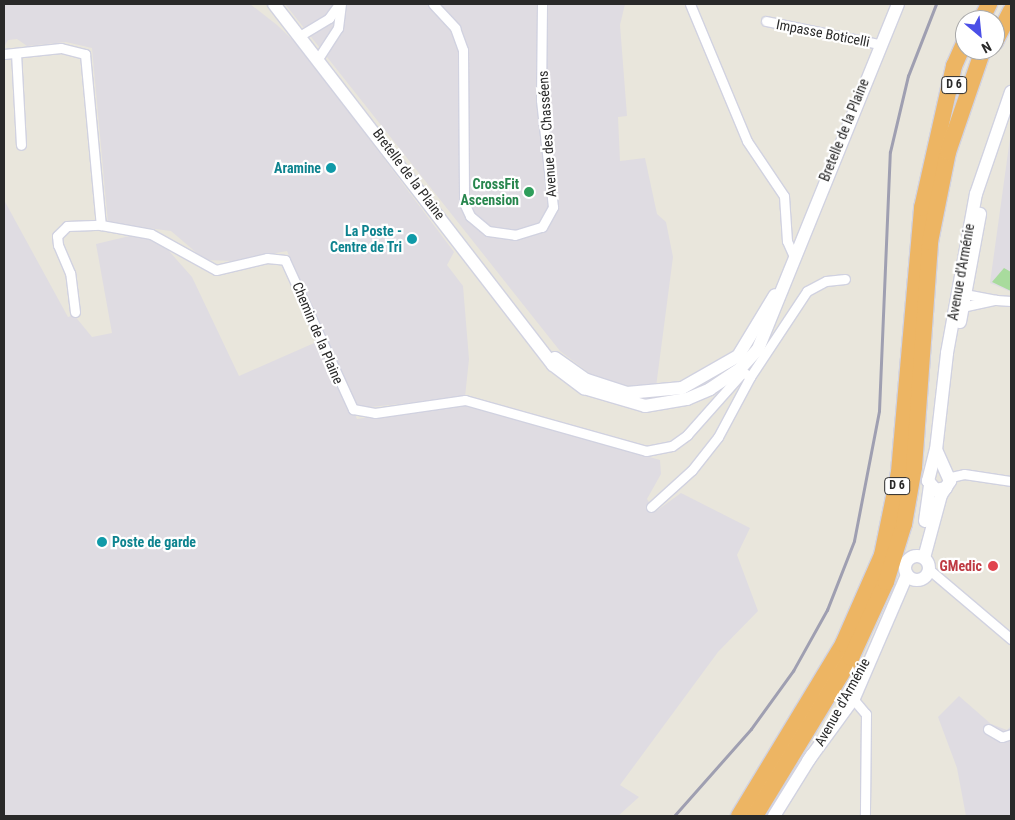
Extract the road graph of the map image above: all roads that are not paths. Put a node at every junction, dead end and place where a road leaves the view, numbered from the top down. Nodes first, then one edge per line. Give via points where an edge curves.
1 (274, 4) edge
2 (340, 4) edge
3 (433, 4) edge
4 (542, 4) edge
5 (690, 4) edge
6 (898, 4) edge
7 (1011, 11) edge
8 (766, 21) dead end
9 (1005, 23) edge
10 (301, 35) junction
11 (879, 44) junction
12 (16, 52) junction
13 (4, 54) edge
14 (319, 57) junction
15 (959, 60) edge
16 (964, 60) edge
17 (979, 60) edge
18 (986, 60) edge
19 (1011, 92) edge
20 (960, 112) junction
21 (941, 120) junction
22 (21, 144) dead end
23 (100, 225) junction
24 (794, 257) junction
25 (845, 279) dead end
26 (962, 293) junction
27 (996, 300) junction
28 (1011, 301) edge
29 (959, 309) junction
30 (75, 312) dead end
31 (741, 370) junction
32 (936, 450) junction
33 (930, 472) junction
34 (947, 478) junction
35 (1011, 481) edge
36 (930, 487) junction
37 (651, 507) dead end
38 (921, 557) junction
39 (932, 572) dead end
40 (911, 577) junction
41 (1011, 639) edge
42 (851, 696) junction
43 (988, 729) dead end
44 (1011, 734) edge
45 (739, 816) edge
46 (755, 816) edge
47 (774, 816) edge
48 (864, 816) edge

1 - 10 main road, Bretelle de la Plaine
2 - 10 street via 329,18
2 - 14 street via 338,28
3 - 4 street, Avenue des Chasséens via 455,28 463,50 464,203 470,216 488,231 515,235 542,227 552,207 541,100
5 - 24 street via 746,141 784,196 787,241
6 - 11 main road, Bretelle de la Plaine
7 - 9 highway
8 - 11 street, Impasse Boticelli
10 - 14 main road, Bretelle de la Plaine
11 - 24 main road, Bretelle de la Plaine
12 - 13 street
12 - 22 street
12 - 23 street via 61,48 85,54
14 - 31 main road, Bretelle de la Plaine via 553,365 584,388 645,406 687,400
15 - 21 highway
16 - 21 highway, D 6
17 - 20 highway, D 6
18 - 20 highway
19 - 26 main road, Avenue d'Arménie via 987,162
20 - 46 highway, D 6 via 930,242 915,457 904,524 886,582 851,658
21 - 45 highway, D 6 via 922,208 900,472 882,555 843,644
23 - 30 street via 67,226 57,236
23 - 31 street, Chemin de la Plaine via 151,234 216,270 267,258 284,260 348,403 359,412 459,399 646,451 658,450 687,435
24 - 31 main road, Bretelle de la Plaine via 771,324
25 - 31 street via 826,281 807,292
26 - 27 street
26 - 29 main road, Avenue d'Arménie
27 - 28 street
27 - 29 street
29 - 32 main road, Avenue d'Arménie
31 - 37 street via 704,457
32 - 33 main road, Avenue d'Arménie
32 - 34 main road
33 - 34 main road
33 - 36 main road, Avenue d'Arménie
34 - 35 street via 964,474
34 - 36 main road
34 - 38 main road
36 - 38 main road
38 - 40 main road via 906,563
38 - 40 main road via 928,573
39 - 41 street
40 - 42 main road, Avenue d'Arménie via 888,615
42 - 47 main road, Avenue d'Arménie
42 - 48 street via 864,708 866,720
43 - 44 street via 1002,737

